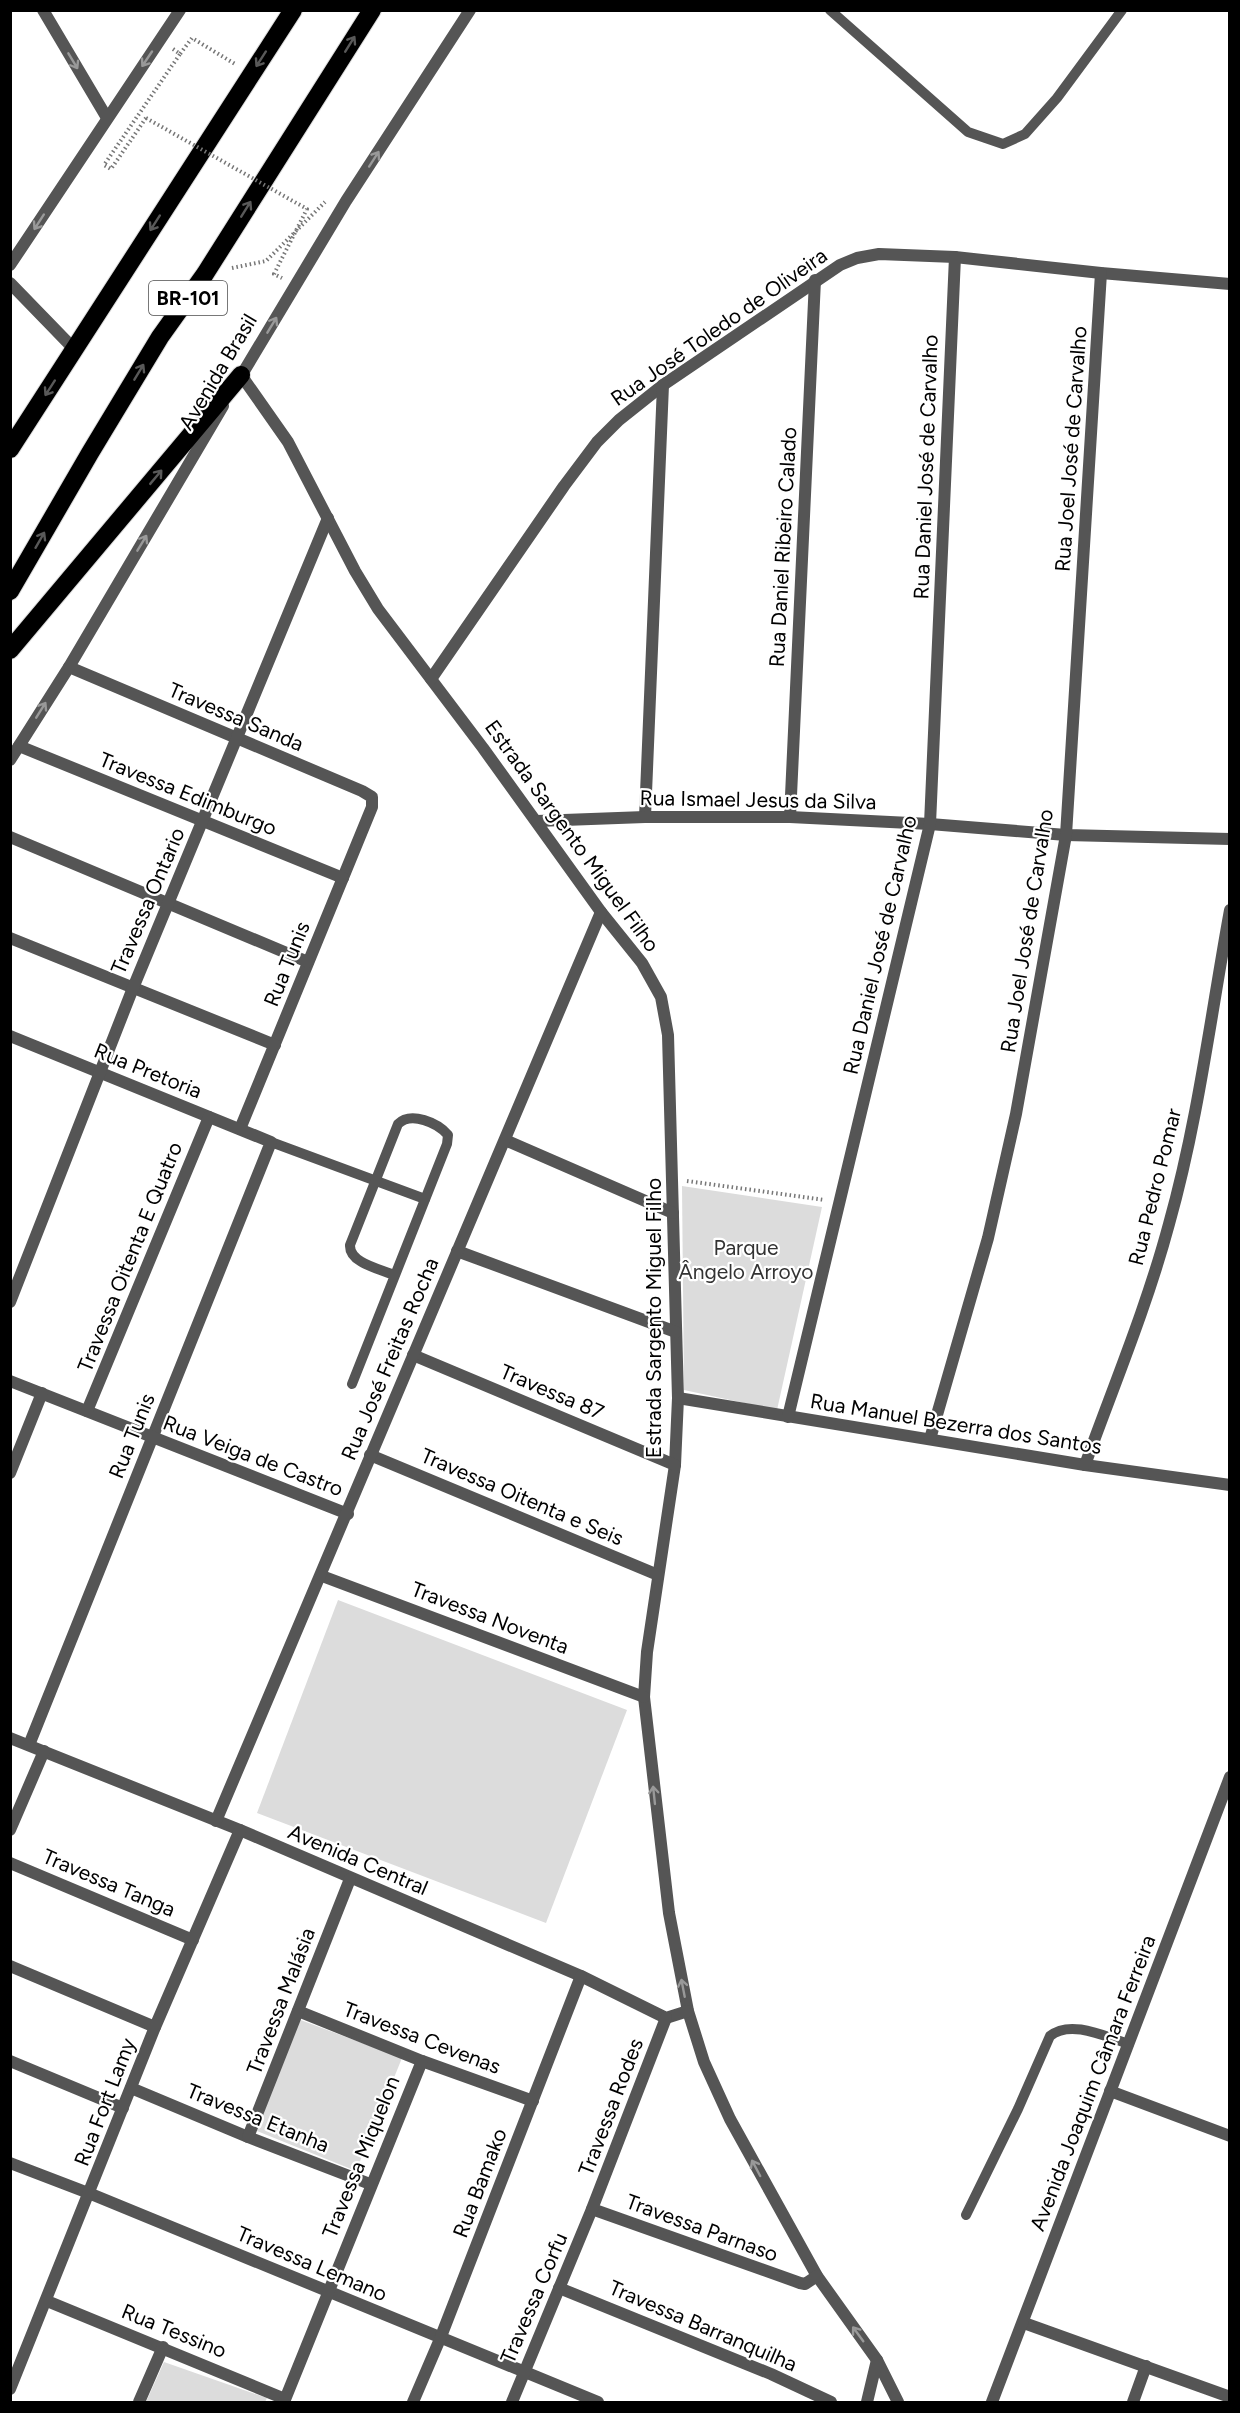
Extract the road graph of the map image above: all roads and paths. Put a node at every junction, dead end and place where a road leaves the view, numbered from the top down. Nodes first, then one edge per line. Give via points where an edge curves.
1 (43, 10) edge
2 (180, 10) edge
3 (293, 10) edge
4 (372, 10) edge
5 (470, 10) edge
6 (830, 10) edge
7 (1122, 10) edge
8 (161, 39) junction
9 (180, 54) junction
10 (250, 75) junction
11 (107, 118) junction
12 (346, 201) junction
13 (955, 257) junction
14 (10, 265) edge
15 (1101, 273) junction
16 (205, 274) junction
17 (282, 278) dead end
18 (815, 280) junction
19 (10, 283) edge
20 (1230, 284) edge
21 (75, 350) junction
22 (241, 375) junction
23 (663, 385) junction
24 (10, 450) edge
25 (328, 518) junction
26 (10, 591) edge
27 (10, 650) edge
28 (69, 667) junction
29 (431, 679) junction
30 (236, 738) junction
31 (19, 746) junction
32 (10, 760) edge
33 (369, 814) joint
34 (645, 817) junction
35 (790, 817) junction
36 (203, 820) junction
37 (537, 821) junction
38 (930, 824) junction
39 (1066, 835) junction
40 (10, 837) edge
41 (1230, 839) edge
42 (343, 878) junction
43 (168, 904) junction
44 (1230, 910) edge
45 (601, 912) junction
46 (10, 938) edge
47 (308, 962) junction
48 (133, 988) junction
49 (10, 1036) edge
50 (275, 1045) junction
51 (101, 1073) junction
52 (209, 1117) junction
53 (240, 1129) junction
54 (505, 1140) junction
55 (271, 1142) junction
56 (375, 1179) junction
57 (672, 1179) junction
58 (425, 1199) junction
59 (840, 1202) junction
60 (673, 1213) junction
61 (457, 1251) junction
62 (394, 1275) junction
63 (10, 1302) edge
64 (676, 1332) junction
65 (413, 1355) junction
66 (10, 1381) edge
67 (352, 1383) dead end
68 (42, 1393) junction
69 (678, 1398) junction
70 (87, 1411) junction
71 (788, 1418) junction
72 (152, 1437) junction
73 (930, 1440) junction
74 (370, 1455) junction
75 (675, 1465) junction
76 (1085, 1465) junction
77 (10, 1473) edge
78 (1230, 1485) edge
79 (348, 1514) junction
80 (322, 1575) junction
81 (658, 1575) junction
82 (644, 1697) junction
83 (10, 1738) edge
84 (29, 1745) junction
85 (44, 1751) junction
86 (1230, 1777) edge
87 (216, 1821) junction
88 (10, 1830) edge
89 (240, 1830) junction
90 (10, 1863) edge
91 (350, 1879) junction
92 (193, 1940) junction
93 (10, 1966) edge
94 (581, 1977) junction
95 (298, 2011) junction
96 (688, 2011) junction
97 (666, 2018) junction
98 (156, 2028) junction
99 (1129, 2044) junction
100 (10, 2061) edge
101 (422, 2061) junction
102 (131, 2088) junction
103 (1110, 2091) junction
104 (532, 2102) junction
105 (123, 2108) junction
106 (1230, 2136) edge
107 (248, 2137) junction
108 (10, 2163) edge
109 (370, 2184) junction
110 (91, 2194) junction
111 (592, 2209) junction
112 (966, 2215) dead end
113 (817, 2276) junction
114 (559, 2288) junction
115 (330, 2291) junction
116 (47, 2301) junction
117 (1024, 2323) junction
118 (440, 2339) junction
119 (163, 2347) junction
120 (877, 2360) junction
121 (1146, 2366) junction
122 (524, 2373) junction
123 (10, 2389) edge
124 (1230, 2397) edge
125 (285, 2401) edge
126 (139, 2403) edge
127 (413, 2403) edge
128 (512, 2403) edge
129 (598, 2403) edge
130 (831, 2403) edge
131 (867, 2403) edge
132 (898, 2403) edge
133 (992, 2403) edge
134 (1133, 2403) edge

1 -> 11 street
2 - 8 street
3 -> 10 highway, BR-101
16 -> 4 highway, BR-101
12 -> 5 street, Avenida Brasil
6 - 7 lane via 968,132 1003,144 1025,134 1057,98
8 - 9 path
8 -> 11 street
9 - 10 path via 192,38
9 - 17 path, bridge via 104,165 111,168 146,118 307,209 274,274
10 -> 21 highway, BR-101
11 -> 14 street
12 - 16 path via 332,195 266,261
22 -> 12 street, Avenida Brasil
13 - 15 street, Rua José Toledo de Oliveira
13 - 18 street, Rua José Toledo de Oliveira via 879,254 857,258
13 - 38 street, Rua Daniel José de Carvalho
15 - 20 street, Rua José Toledo de Oliveira
15 - 39 street, Rua Joel José de Carvalho
26 -> 16 highway, BR-101 via 154,347
18 - 23 street, Rua José Toledo de Oliveira
18 - 35 street, Rua Daniel Ribeiro Calado
19 - 21 street
21 -> 24 highway, BR-101
22 - 25 street, Estrada Sargento Miguel Filho via 288,442
27 -> 22 highway
28 -> 22 street, Avenida Brasil
23 - 29 street, Rua José Toledo de Oliveira via 597,442
23 - 34 street
25 - 29 street, Estrada Sargento Miguel Filho via 378,609
25 - 30 street, Travessa Ontario
28 - 30 street, Travessa Sanda
31 -> 28 street, Avenida Brasil
29 - 37 street, Estrada Sargento Miguel Filho
30 - 33 street, Travessa Sanda via 362,791 372,798
30 - 36 street, Travessa Ontario
31 - 32 street, Avenida Brasil
31 - 36 street, Travessa Edimburgo
33 - 42 street, Rua Tunis
34 - 35 street, Rua Ismael Jesus da Silva
34 - 37 street, Rua Ismael Jesus da Silva
35 - 38 street, Rua Ismael Jesus da Silva
36 - 42 street, Travessa Edimburgo
36 - 43 street, Travessa Ontario
37 - 45 street, Estrada Sargento Miguel Filho
38 - 39 street, Rua Ismael Jesus da Silva
38 - 59 street, Rua Daniel José de Carvalho
39 - 41 street, Rua Ismael Jesus da Silva
39 - 73 street, Rua Joel José de Carvalho via 1016,1114 988,1238
40 - 43 street
42 - 47 street, Rua Tunis
43 - 47 street
43 - 48 street, Travessa Ontario
44 - 76 street, Rua Pedro Pomar via 1186,1157 1169,1225
45 - 54 street, Rua José Freitas Rocha
45 - 57 street, Estrada Sargento Miguel Filho via 642,963 661,997 668,1035
46 - 48 street
47 - 50 street, Rua Tunis
48 - 50 street
48 - 51 street, Travessa Ontario
49 - 51 street, Rua Pretoria
50 - 53 street, Rua Tunis
51 - 52 street, Rua Pretoria
51 - 63 street, Travessa Ontario
52 - 53 street, Rua Pretoria
52 - 70 street, Travessa Oitenta E Quatro
53 - 55 street, Rua Pretoria
54 - 60 street
54 - 61 street, Rua José Freitas Rocha
55 - 56 lane
55 - 72 street, Rua Tunis
56 - 58 lane
56 - 58 lane via 403,1119 436,1125 448,1135 447,1144
56 - 62 lane via 350,1251 355,1258
57 - 59 path
57 - 60 street, Estrada Sargento Miguel Filho
58 - 62 lane
59 - 71 street, Rua Daniel José de Carvalho
60 - 64 street, Estrada Sargento Miguel Filho
61 - 64 street
61 - 65 street, Rua José Freitas Rocha
62 - 67 lane
64 - 69 street, Estrada Sargento Miguel Filho
65 - 74 street, Rua José Freitas Rocha
65 - 75 street, Travessa 87
66 - 68 street, Rua Veiga de Castro
68 - 70 street, Rua Veiga de Castro
68 - 77 street
69 - 71 street, Rua Manuel Bezerra dos Santos
69 - 75 street, Estrada Sargento Miguel Filho
70 - 72 street, Rua Veiga de Castro
71 - 73 street, Rua Manuel Bezerra dos Santos
72 - 79 street, Rua Veiga de Castro
72 - 84 street, Rua Tunis
73 - 76 street, Rua Manuel Bezerra dos Santos
74 - 79 street, Rua José Freitas Rocha
74 - 81 street, Travessa Oitenta e Seis
75 - 81 street, Estrada Sargento Miguel Filho
76 - 78 street, Rua Manuel Bezerra dos Santos
79 - 80 street, Rua José Freitas Rocha
80 - 82 street, Travessa Noventa
80 - 87 street, Rua José Freitas Rocha
81 - 82 street, Estrada Sargento Miguel Filho
96 -> 82 street, Estrada Sargento Miguel Filho via 669,1913
83 - 84 street, Avenida Central
84 - 85 street, Avenida Central
85 - 87 street, Avenida Central
85 - 88 street
86 - 99 street, Avenida Joaquim Câmara Ferreira
87 - 89 street, Avenida Central
89 - 91 street, Avenida Central
89 - 92 street, Rua Fort Lamy
90 - 92 street, Travessa Tanga
91 - 94 street, Avenida Central
91 - 95 street, Travessa Malásia
92 - 98 street, Rua Fort Lamy
93 - 98 street
94 - 97 street, Avenida Central
94 - 104 street, Rua Bamako
95 - 101 street, Travessa Cevenas
95 - 107 street, Travessa Malásia
96 - 97 street
113 -> 96 street, Estrada Sargento Miguel Filho via 730,2119 704,2062
97 - 111 street, Travessa Rodes
98 - 102 street, Rua Fort Lamy
99 - 103 street, Avenida Joaquim Câmara Ferreira
99 - 112 lane via 1080,2029 1065,2028 1050,2036
100 - 105 street
101 - 104 street, Travessa Cevenas
101 - 109 street, Travessa Miquelon
102 - 105 street, Rua Fort Lamy
102 - 107 street, Travessa Etanha
103 - 106 street
103 - 117 street, Avenida Joaquim Câmara Ferreira
104 - 118 street, Rua Bamako
105 - 110 street, Rua Fort Lamy
107 - 109 street, Travessa Etanha
108 - 110 street, Travessa Lemano
109 - 115 street, Travessa Miquelon
110 - 115 street, Travessa Lemano
110 - 116 street, Rua Fort Lamy
111 - 113 street, Travessa Parnaso via 800,2283
111 - 114 street, Travessa Corfu
120 -> 113 street, Estrada Sargento Miguel Filho
114 - 122 street, Travessa Corfu
114 - 130 street, Travessa Barranquilha via 771,2374
115 - 118 street, Travessa Lemano
115 - 125 street, Travessa Miquelon
116 - 119 street, Rua Tessino
116 - 123 street, Rua Fort Lamy
117 - 121 street
117 - 133 street, Avenida Joaquim Câmara Ferreira
118 - 122 street, Travessa Lemano
118 - 127 street, Rua Bamako
119 - 125 street, Rua Tessino
119 - 126 street
120 - 131 street
120 - 132 street, Estrada Sargento Miguel Filho
121 - 124 street
121 - 134 street
122 - 128 street, Travessa Corfu
122 - 129 street, Travessa Lemano

